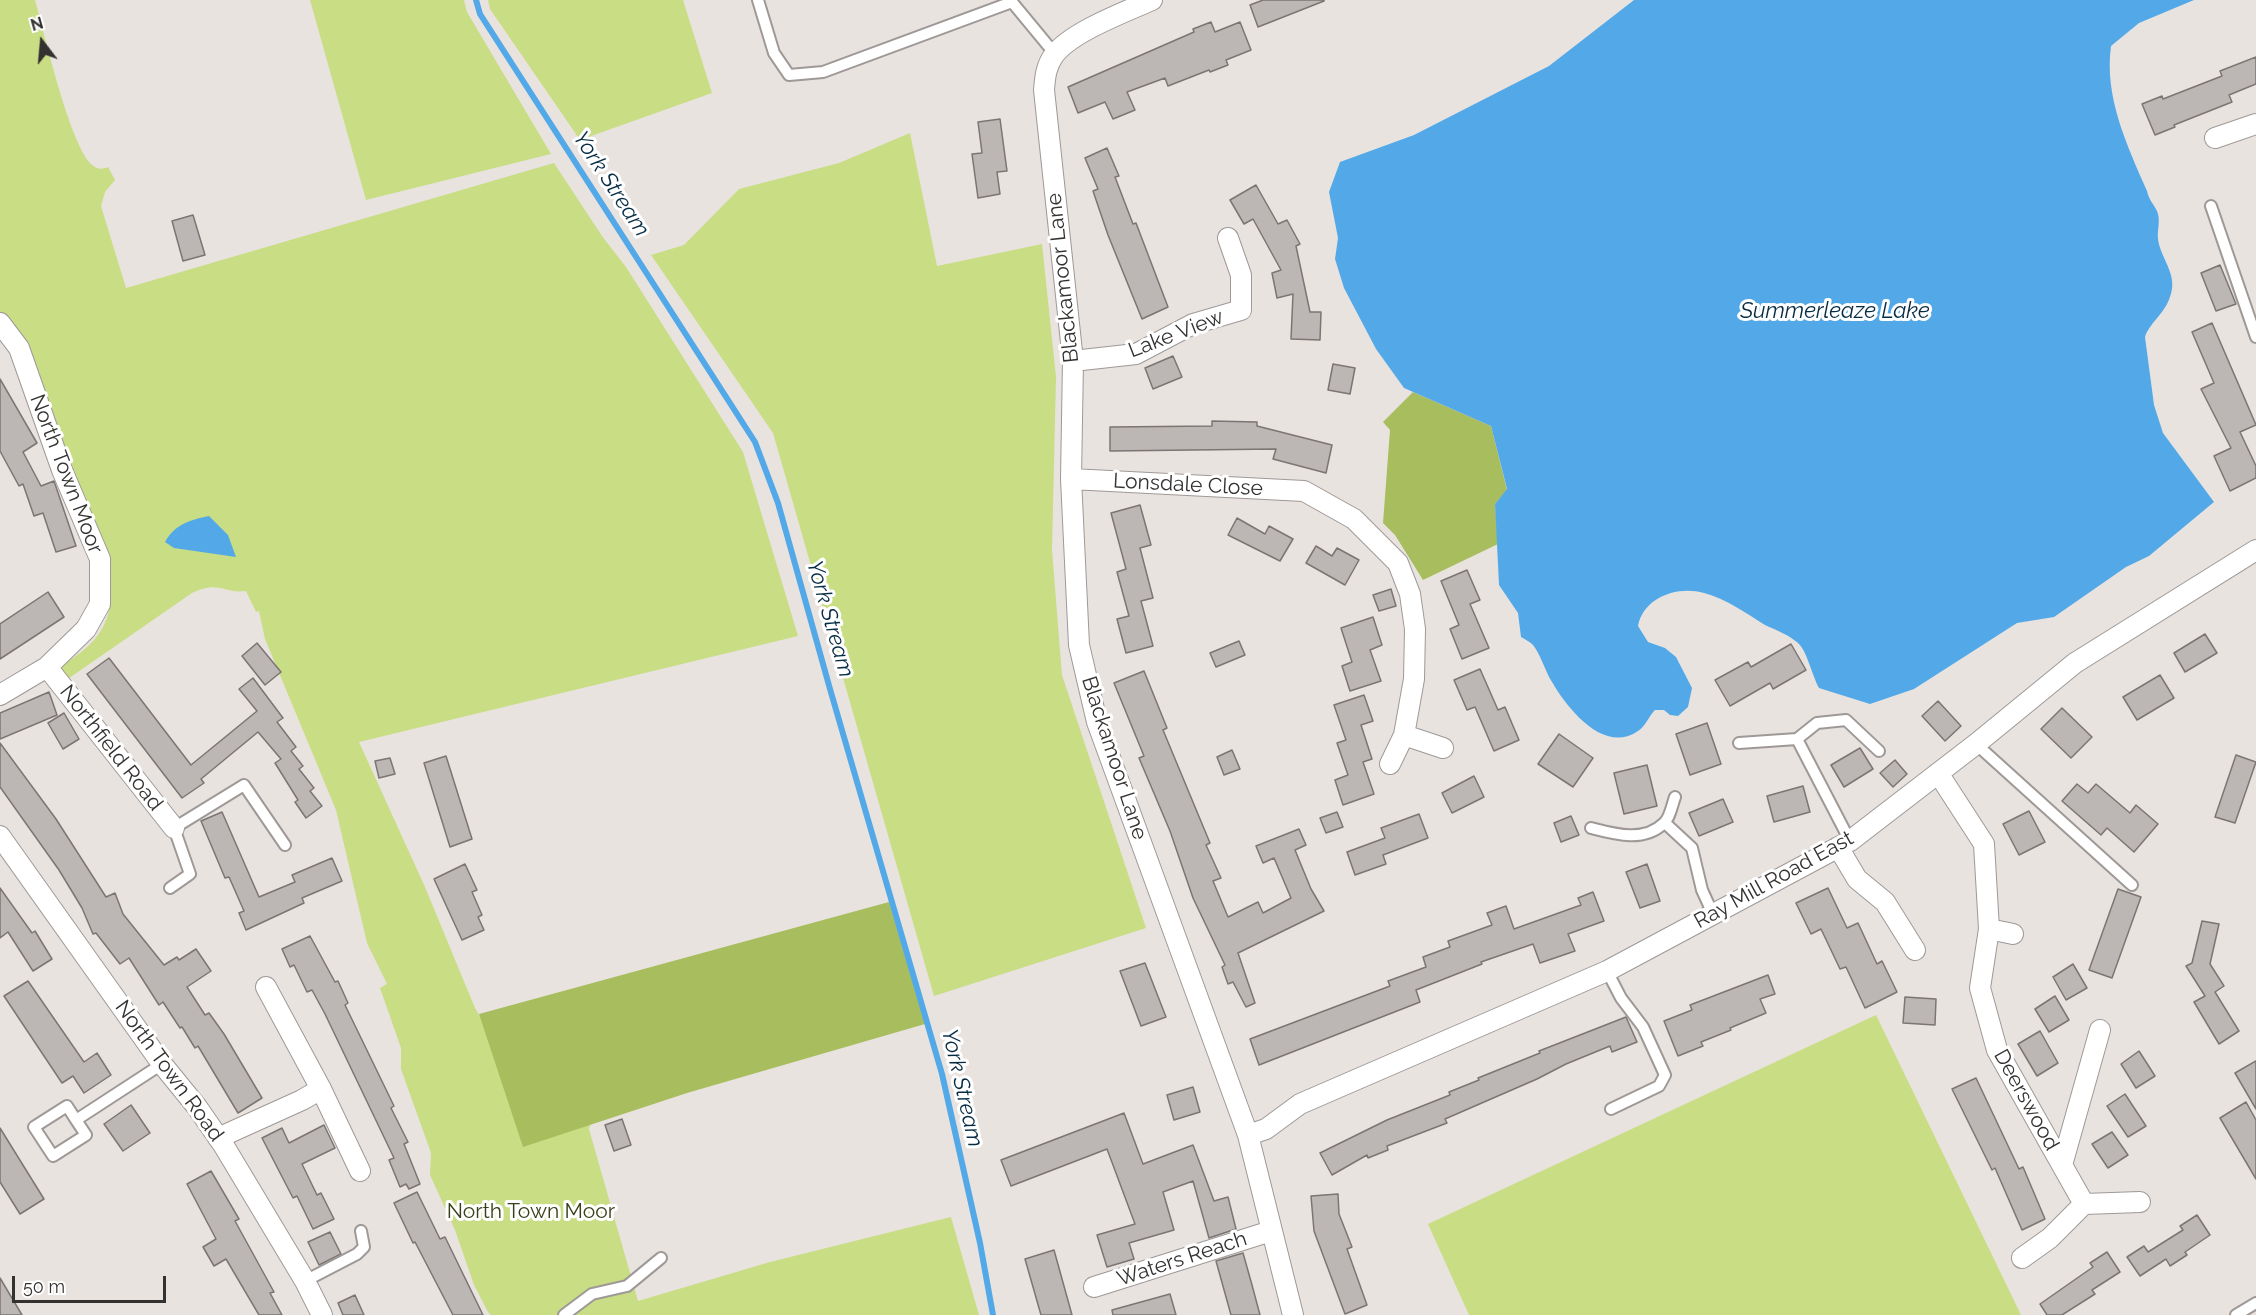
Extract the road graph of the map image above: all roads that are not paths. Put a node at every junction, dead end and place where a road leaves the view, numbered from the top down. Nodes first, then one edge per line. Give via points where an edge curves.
1 (758, 0) edge
2 (1152, 0) edge
3 (1011, 1) edge
4 (1055, 54) junction
5 (2256, 124) edge
6 (2215, 138) dead end
7 (2211, 206) dead end
8 (1228, 238) dead end
9 (0, 322) edge
10 (2256, 337) edge
11 (1073, 361) junction
12 (1071, 478) junction
13 (2254, 556) edge
14 (47, 667) junction
15 (0, 695) edge
16 (1404, 735) junction
17 (1797, 739) junction
18 (1739, 743) dead end
19 (1976, 744) junction
20 (1443, 747) dead end
21 (1879, 751) dead end
22 (1390, 764) dead end
23 (1938, 773) junction
24 (1675, 797) dead end
25 (1665, 823) junction
26 (174, 828) junction
27 (1591, 828) dead end
28 (0, 836) edge
29 (1844, 844) junction
30 (285, 845) dead end
31 (2132, 885) dead end
32 (171, 888) dead end
33 (1713, 914) junction
34 (1989, 929) junction
35 (2013, 934) dead end
36 (1915, 950) dead end
37 (1607, 971) junction
38 (266, 987) dead end
39 (2100, 1030) dead end
40 (162, 1064) junction
41 (321, 1089) junction
42 (1611, 1109) dead end
43 (76, 1120) junction
44 (1248, 1135) junction
45 (218, 1137) junction
46 (2062, 1165) junction
47 (360, 1171) dead end
48 (2140, 1202) dead end
49 (2084, 1204) junction
50 (361, 1230) dead end
51 (1271, 1231) junction
52 (661, 1257) dead end
53 (2022, 1258) dead end
54 (305, 1281) junction
55 (1094, 1287) dead end
56 (2256, 1304) edge
57 (322, 1315) edge
58 (564, 1315) edge
59 (1293, 1315) edge
60 (2236, 1315) edge

1 - 3 lane via 774,53 789,75 823,72
2 - 4 street via 1088,29
3 - 4 lane
4 - 11 street, Blackamoor Lane via 1046,71 1044,90
5 - 6 street
7 - 10 lane
8 - 11 street, Lake View via 1241,275 1242,310 1193,324 1136,354
9 - 14 street, North Town Moor via 19,348 62,470 100,560 100,604 86,629
11 - 12 street, Blackamoor Lane
12 - 16 street, Lonsdale Close via 1304,491 1354,519 1398,563 1410,594 1415,629 1414,679
12 - 44 street, Blackamoor Lane via 1079,645 1097,722
13 - 19 street, Ray Mill Road East via 2074,663
14 - 15 street, North Town Moor
14 - 26 street, Northfield Road
16 - 20 street
16 - 22 street
17 - 18 lane
17 - 21 lane via 1817,723 1846,720
17 - 29 lane
19 - 23 street, Ray Mill Road East
19 - 31 lane
23 - 29 street, Ray Mill Road East
23 - 34 street, Deerswood via 1984,844
24 - 25 lane
25 - 27 lane via 1625,837
25 - 33 lane via 1692,848 1702,890
26 - 30 lane via 244,785
26 - 32 lane via 190,874
28 - 40 street, North Town Road
29 - 33 street, Ray Mill Road East
29 - 36 street via 1857,879 1884,902
33 - 37 street, Ray Mill Road East
34 - 35 street
34 - 46 street, Deerswood via 1980,988 1997,1050
37 - 42 lane via 1643,1027 1665,1075 1659,1086
37 - 44 street, Ray Mill Road East via 1300,1104 1266,1129
38 - 41 street
39 - 46 street, Deerswood
40 - 43 lane
40 - 45 street, North Town Road
41 - 45 street
41 - 47 street
43 - 43 lane via 67,1106 34,1127 53,1156 86,1135
44 - 51 street, Blackamoor Lane
45 - 54 street, North Town Road
46 - 49 street, Deerswood
48 - 49 street
49 - 53 street via 2050,1238
50 - 54 lane via 364,1247 357,1254
51 - 55 street, Waters Reach
51 - 59 street, Blackamoor Lane
52 - 58 lane via 627,1286 592,1294
54 - 57 street, North Town Road
56 - 60 lane

